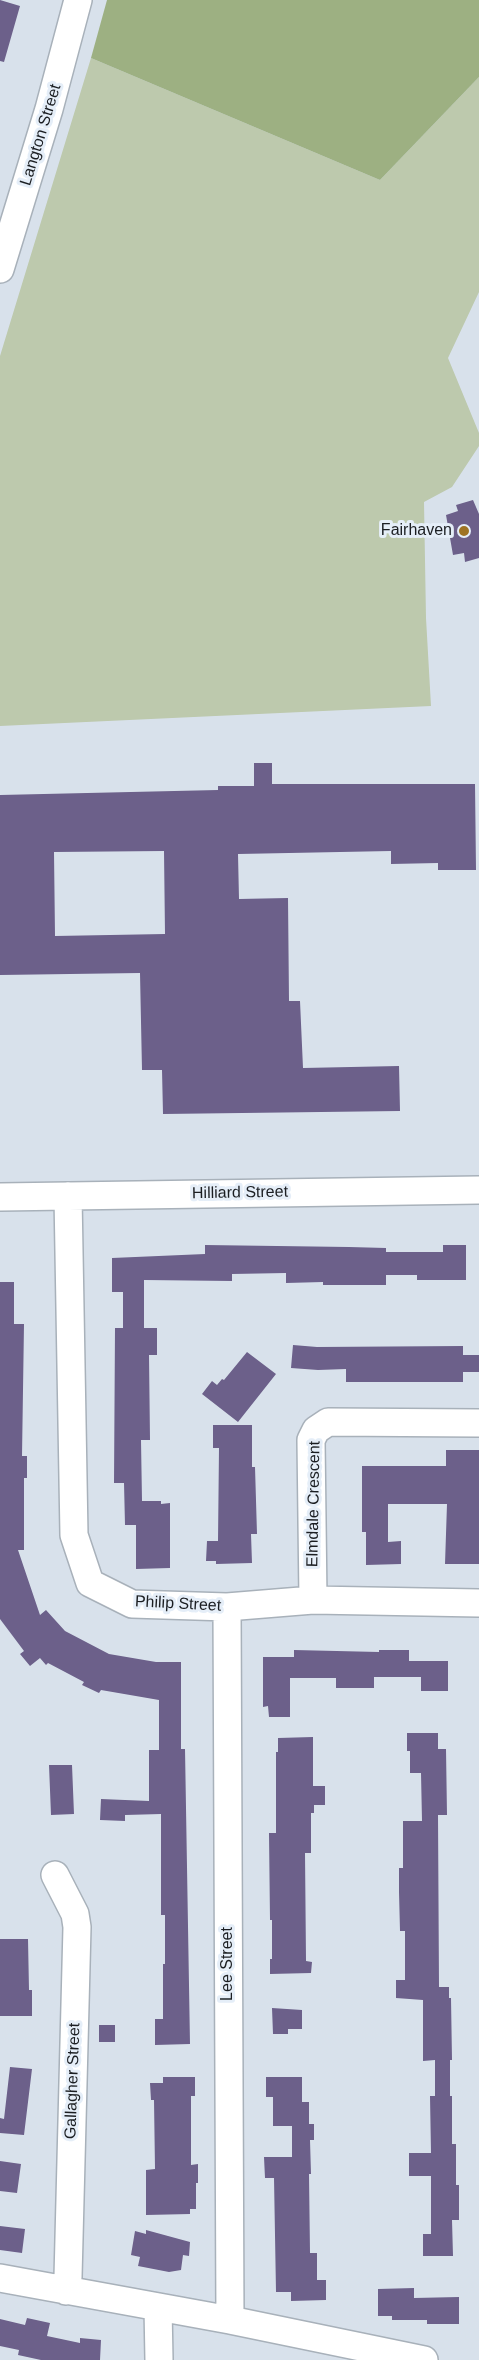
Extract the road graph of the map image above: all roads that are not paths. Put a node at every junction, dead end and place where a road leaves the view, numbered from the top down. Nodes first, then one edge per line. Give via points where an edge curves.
1 (78, 0) edge
2 (0, 269) edge
3 (479, 1190) edge
4 (68, 1196) junction
5 (0, 1197) edge
6 (479, 1423) edge
7 (313, 1600) junction
8 (479, 1603) edge
9 (227, 1607) junction
10 (55, 1875) dead end
11 (0, 2278) edge
12 (66, 2291) junction
13 (158, 2307) junction
14 (230, 2320) junction
15 (159, 2360) edge
16 (424, 2360) edge

1 - 2 street, Langton Street
3 - 4 street, Hilliard Street
4 - 5 street, Hilliard Street
4 - 9 street, Philip Street via 74,1535 90,1583 132,1604
6 - 7 street, Elmdale Crescent via 328,1422 316,1430 311,1440
7 - 8 street, Philip Street
7 - 9 street, Philip Street
9 - 14 street, Lee Street
10 - 12 street, Gallagher Street via 75,1914 77,1927
11 - 12 street
12 - 13 street
13 - 14 street
13 - 15 street
14 - 16 street

